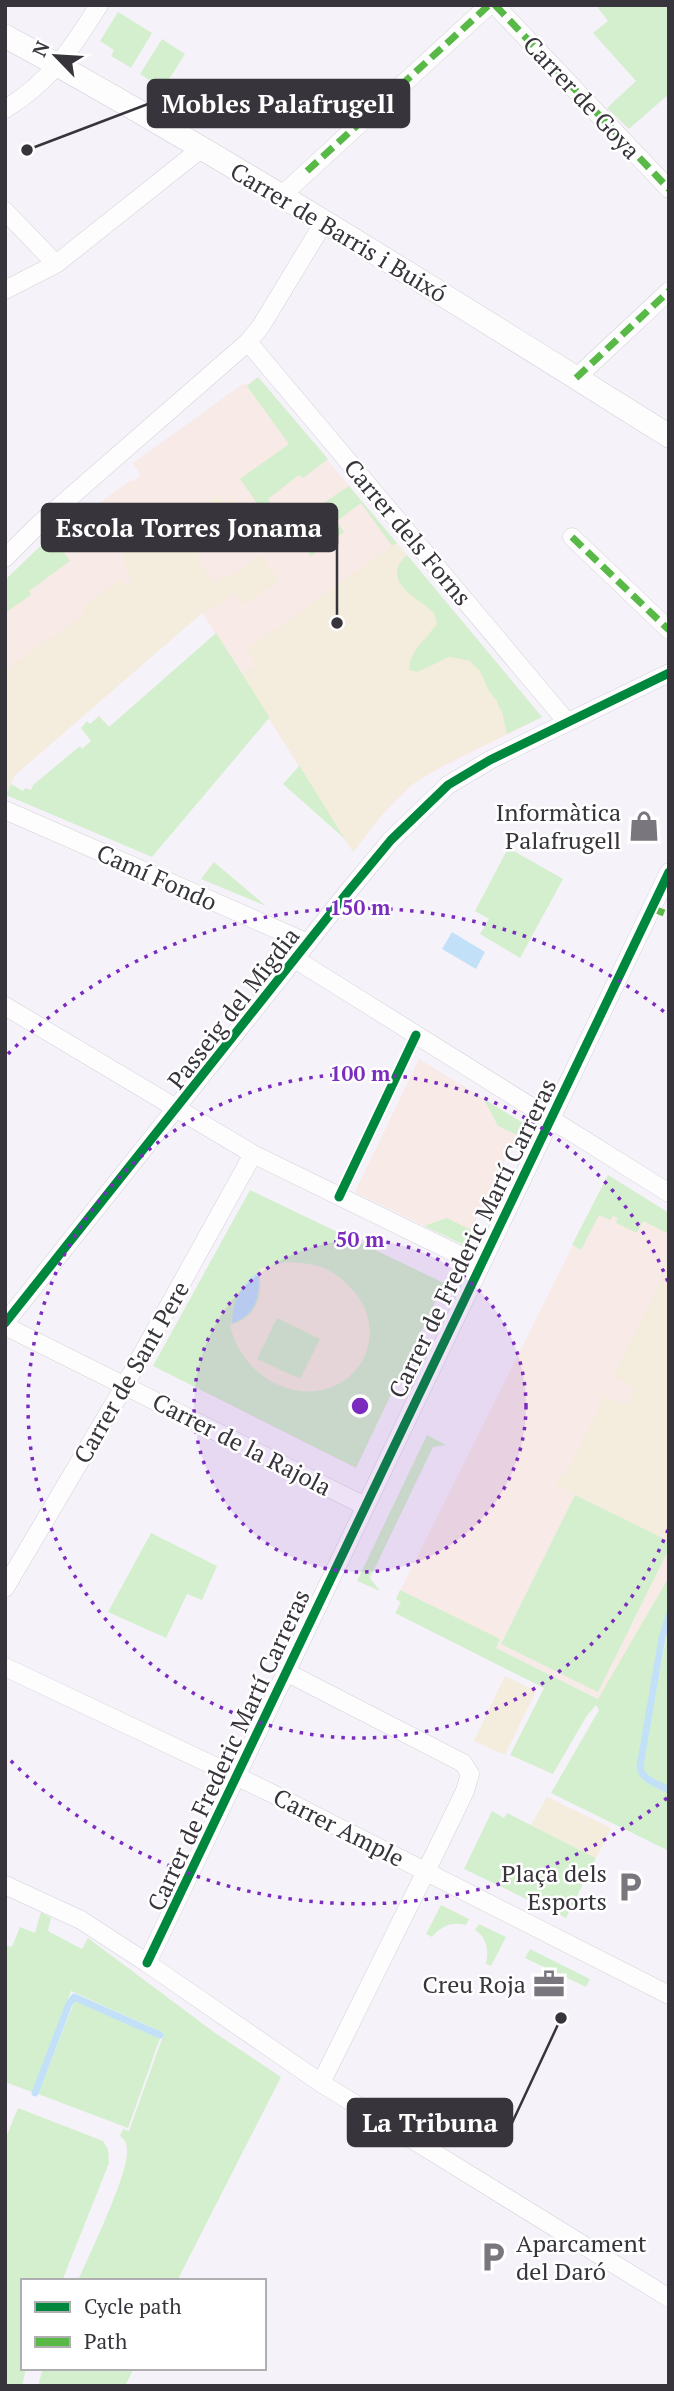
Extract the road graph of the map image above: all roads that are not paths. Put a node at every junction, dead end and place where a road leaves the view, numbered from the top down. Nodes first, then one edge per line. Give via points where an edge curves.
1 (99, 5) edge
2 (489, 5) edge
3 (495, 5) edge
4 (5, 36) edge
5 (59, 65) junction
6 (5, 109) edge
7 (202, 148) junction
8 (669, 190) edge
9 (281, 196) junction
10 (5, 211) edge
11 (324, 222) junction
12 (57, 264) junction
13 (5, 290) edge
14 (669, 291) edge
15 (248, 342) junction
16 (576, 378) junction
17 (669, 436) edge
18 (572, 537) dead end
19 (6, 553) edge
20 (669, 630) edge
21 (669, 673) edge
22 (567, 722) junction
23 (5, 810) edge
24 (669, 872) edge
25 (308, 943) junction
26 (295, 959) junction
27 (5, 1006) edge
28 (177, 1109) junction
29 (550, 1119) junction
30 (253, 1154) junction
31 (669, 1193) edge
32 (480, 1265) junction
33 (5, 1325) edge
34 (125, 1385) junction
35 (365, 1506) junction
36 (5, 1588) edge
37 (5, 1667) edge
38 (286, 1671) junction
39 (236, 1776) junction
40 (427, 1871) junction
41 (5, 1885) edge
42 (147, 1963) junction
43 (669, 1995) edge
44 (321, 2083) junction
45 (669, 2298) edge

1 - 5 street
2 - 9 street
3 - 8 street, Carrer de Goya
4 - 5 street, Carrer de Barris i Buixó
5 - 6 street
5 - 7 street, Carrer de Barris i Buixó
7 - 9 street, Carrer de Barris i Buixó
7 - 12 street
9 - 11 street, Carrer de Barris i Buixó
10 - 12 street
11 - 15 street
11 - 16 street, Carrer de Barris i Buixó
12 - 13 street
14 - 16 street
15 - 19 street
15 - 22 street, Carrer dels Forns
16 - 17 street, Carrer de Barris i Buixó
18 - 20 street
21 - 22 street, Passeig del Migdia
22 - 25 street, Passeig del Migdia via 448,785 391,840
23 - 25 street, Camí Fondo
24 - 29 street, Carrer de Frederic Martí Carreras
25 - 26 street, Passeig del Migdia
26 - 28 street, Passeig del Migdia
26 - 29 street
27 - 28 street
28 - 30 street
28 - 33 street, Passeig del Migdia
29 - 31 street
29 - 32 street, Carrer de Frederic Martí Carreras
30 - 32 street
30 - 34 street, Carrer de Sant Pere
32 - 35 street, Carrer de Frederic Martí Carreras
33 - 34 street, Carrer de la Rajola
34 - 35 street, Carrer de la Rajola
34 - 36 street, Carrer de Sant Pere
35 - 38 street, Carrer de Frederic Martí Carreras
37 - 39 street, Carrer Ample
38 - 39 street, Carrer de Frederic Martí Carreras
38 - 40 street via 468,1768 470,1780
39 - 40 street, Carrer Ample
39 - 42 street, Carrer de Frederic Martí Carreras
40 - 43 street, Carrer Ample
40 - 44 street
41 - 42 street via 81,1920
42 - 44 street
44 - 45 street

